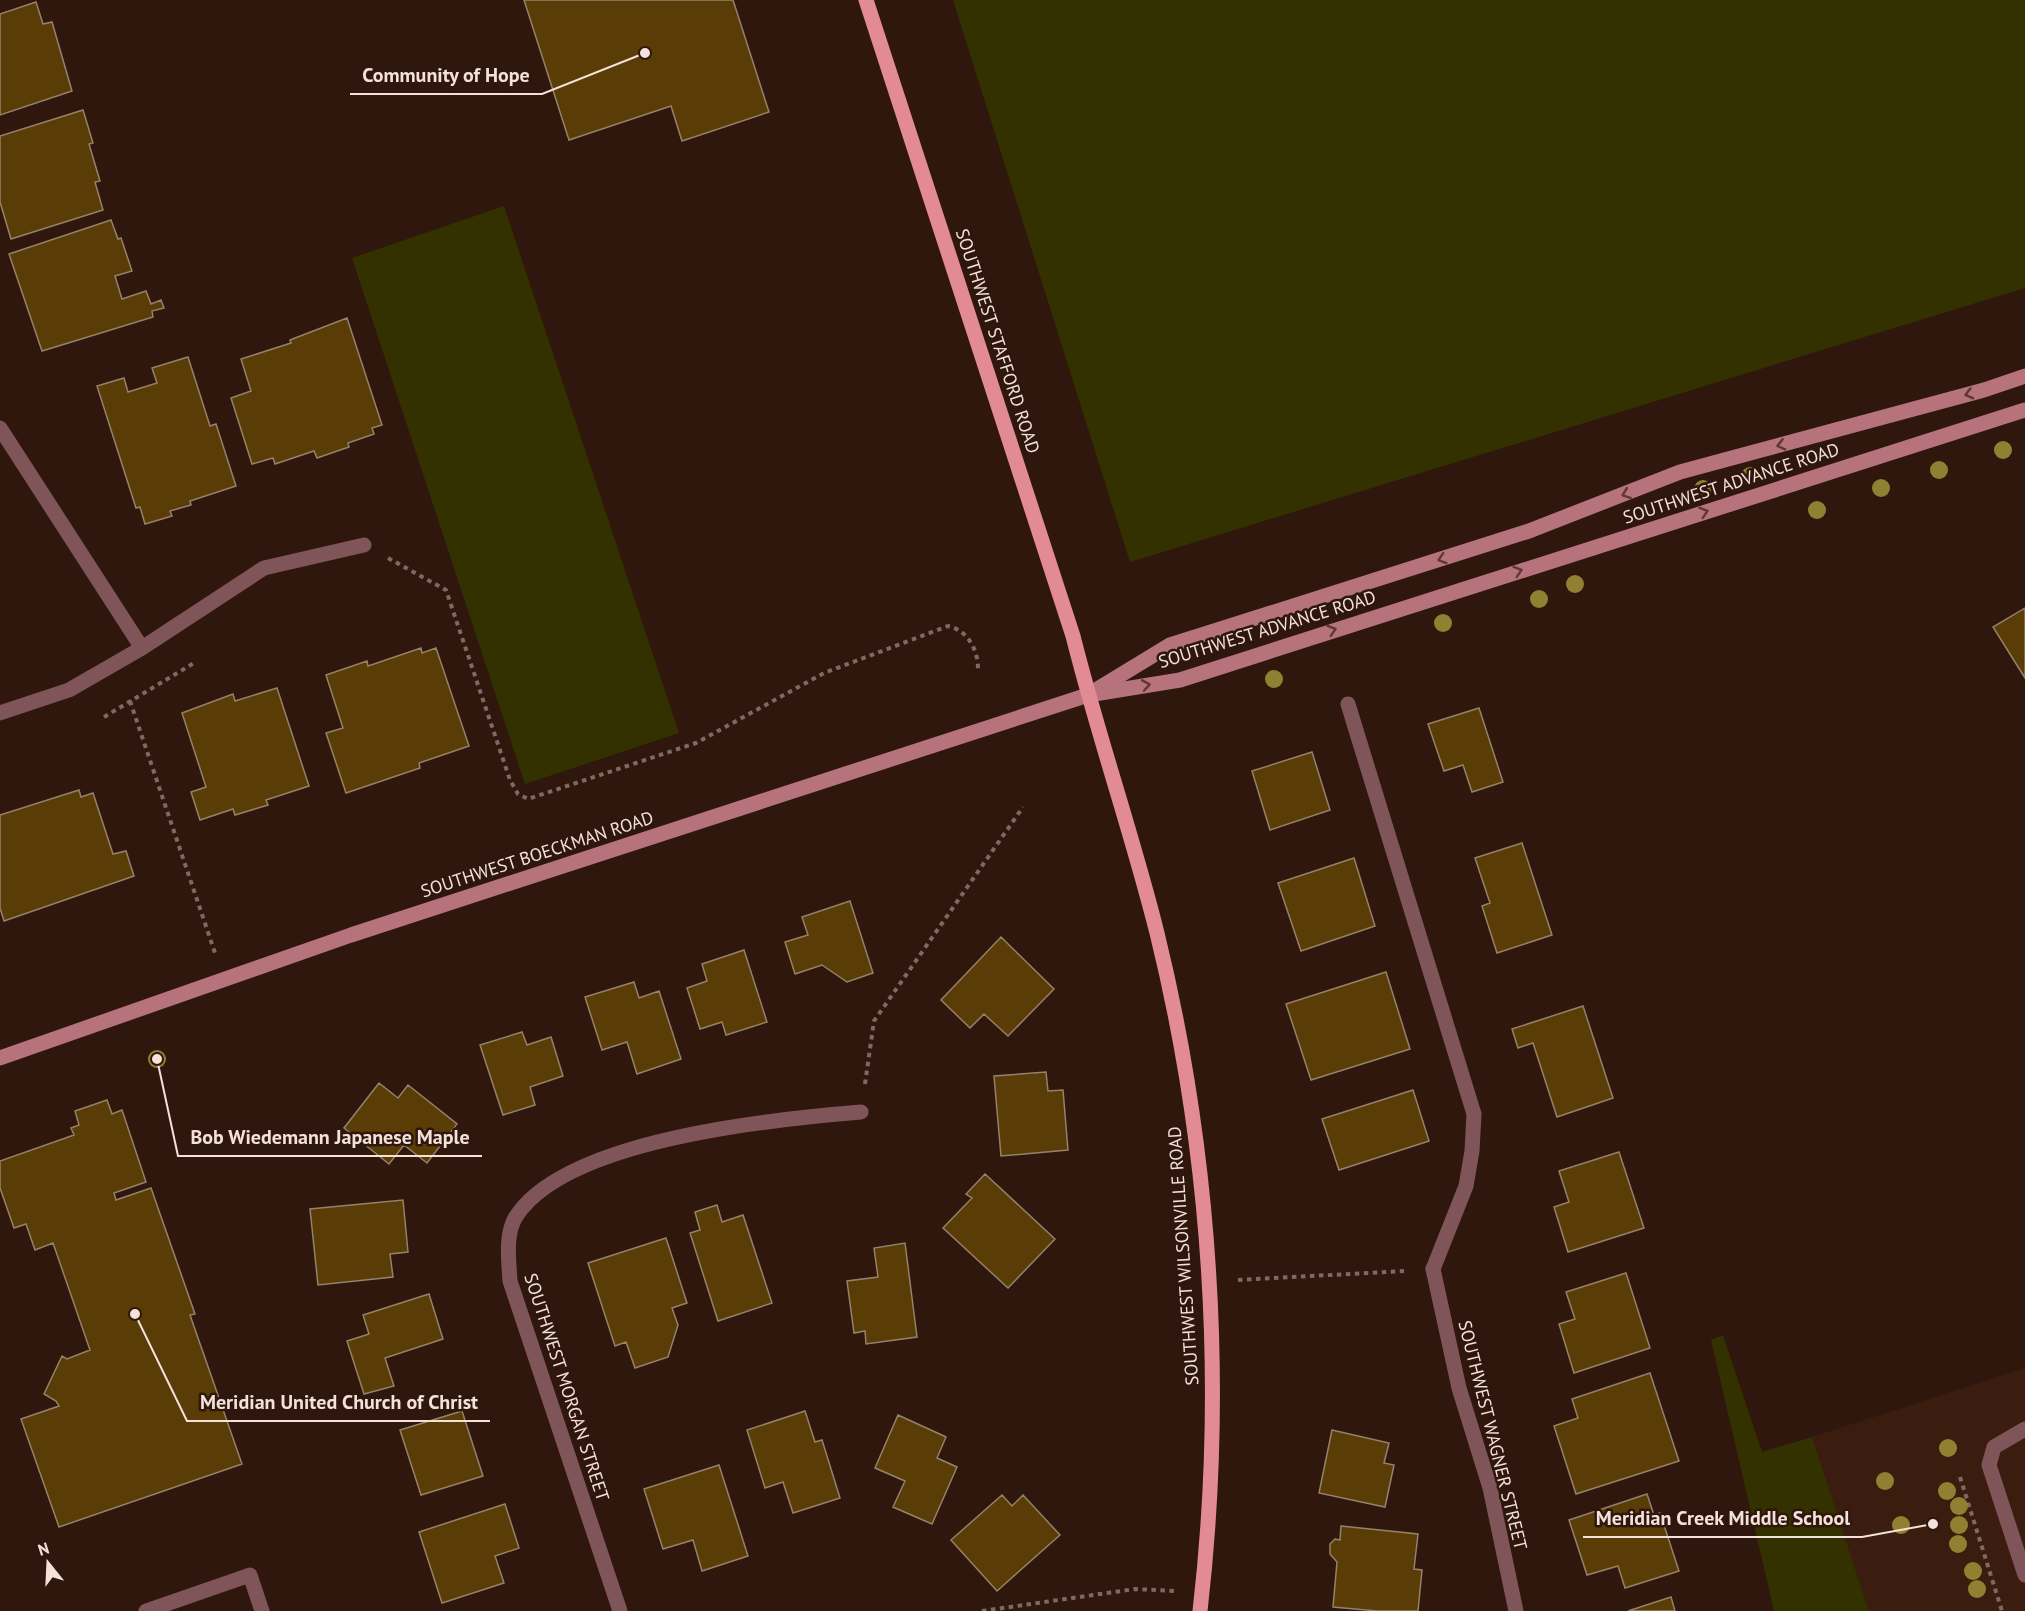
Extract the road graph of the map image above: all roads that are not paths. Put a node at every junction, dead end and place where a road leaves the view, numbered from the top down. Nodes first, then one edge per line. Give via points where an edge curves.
1 (866, 0) edge
2 (2025, 376) edge
3 (2025, 410) edge
4 (0, 428) edge
5 (364, 544) road end
6 (142, 648) junction
7 (1088, 695) junction
8 (1348, 704) dead end
9 (0, 713) edge
10 (0, 1058) edge
11 (861, 1112) road end
12 (2025, 1429) edge
13 (2025, 1575) edge
14 (146, 1611) edge
15 (262, 1611) edge
16 (620, 1611) edge
17 (1200, 1611) edge
18 (1516, 1611) edge

1 - 7 main road, SOUTHWEST STAFFORD ROAD via 1070,624
2 -> 7 street, SOUTHWEST ADVANCE ROAD via 1680,472 1529,531 1170,645
7 -> 3 street, SOUTHWEST ADVANCE ROAD via 1180,680
4 - 6 street
5 - 6 street via 264,568
6 - 9 street via 69,690
7 - 10 street, SOUTHWEST BOECKMAN ROAD via 351,935
7 - 17 main road, SOUTHWEST WILSONVILLE ROAD via 1135,848 1182,1051 1196,1146 1207,1282 1211,1470
8 - 18 street, SOUTHWEST WAGNER STREET via 1474,1114 1466,1186 1432,1269 1459,1388 1490,1488
11 - 16 street, SOUTHWEST MORGAN STREET via 768,1119 705,1130 601,1160 567,1173 536,1196 515,1219 509,1239 510,1281
12 - 13 street via 1994,1447 1989,1465
14 - 15 street via 250,1575

